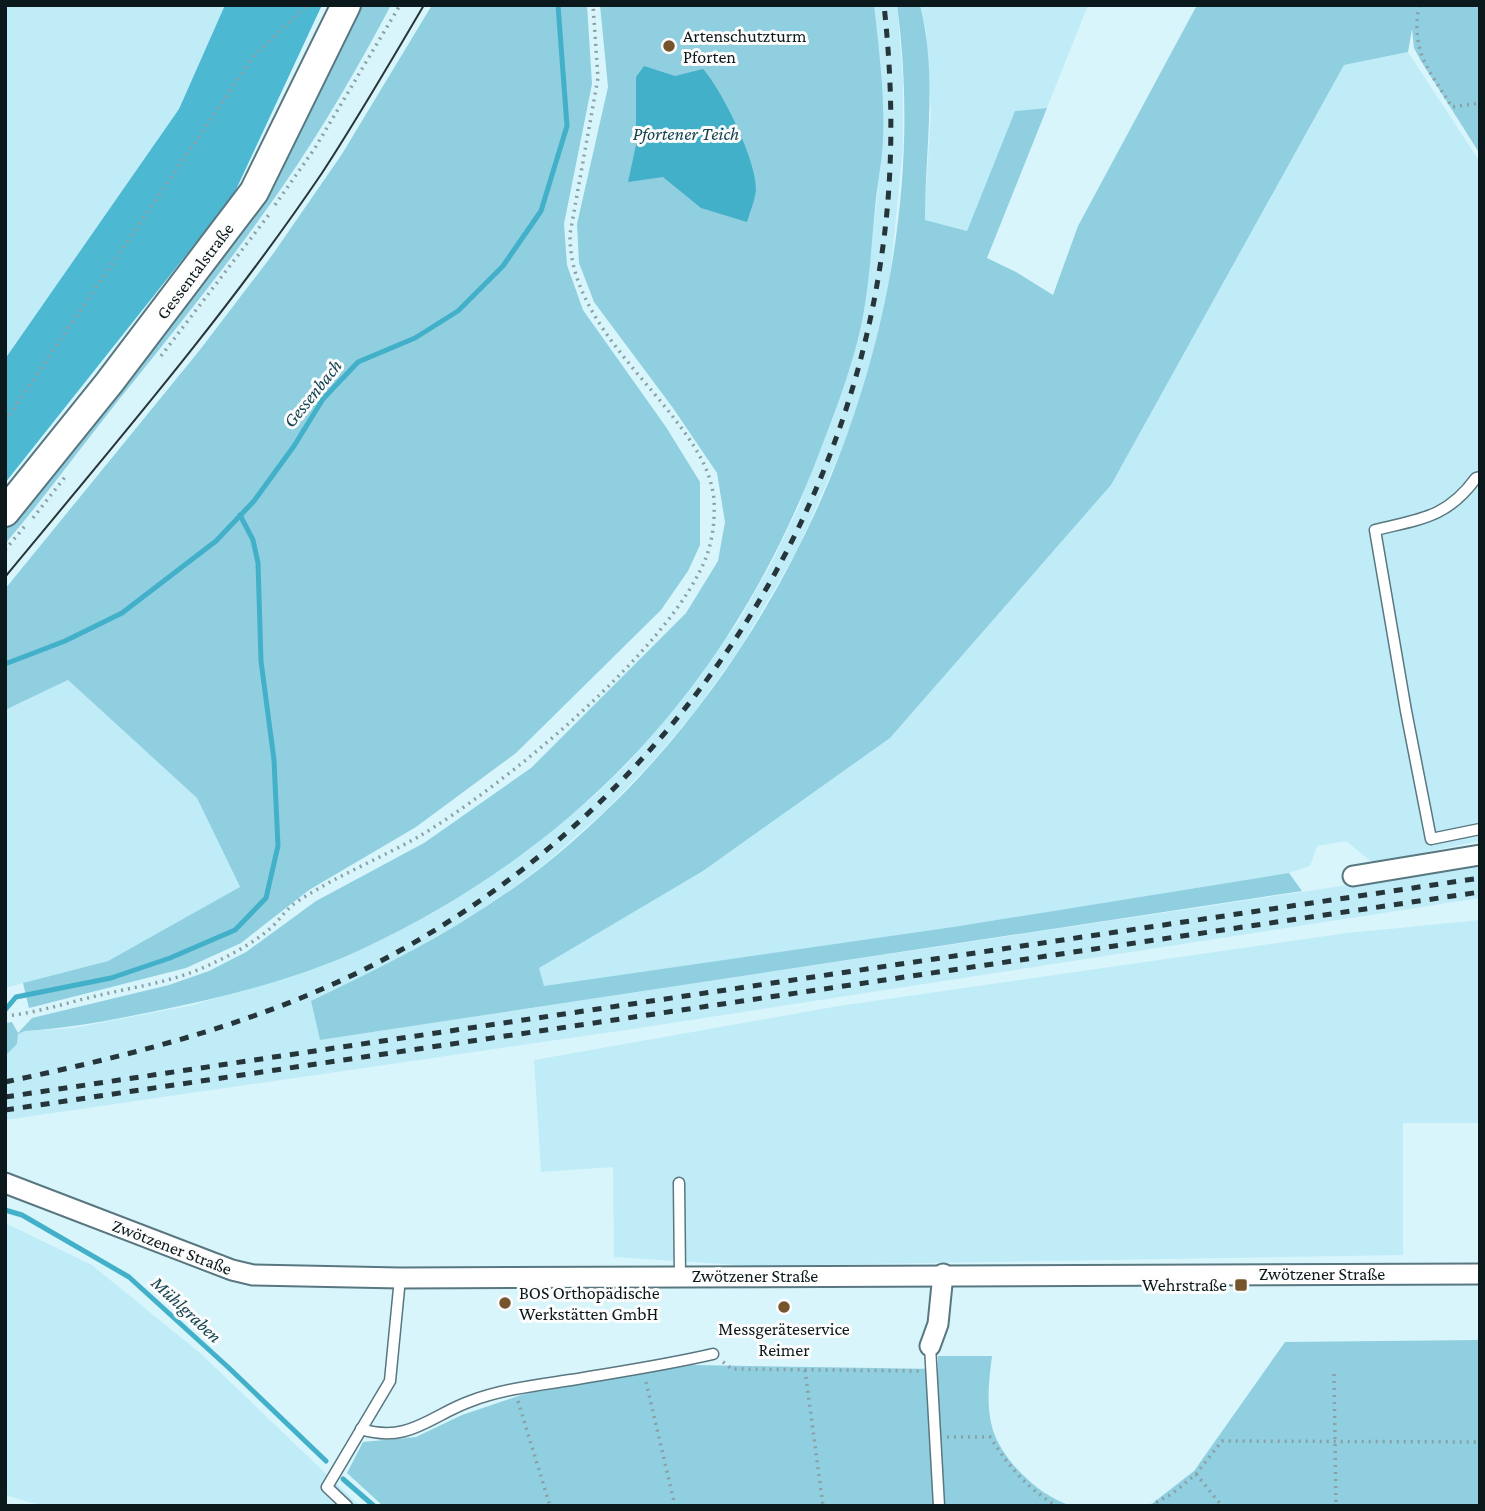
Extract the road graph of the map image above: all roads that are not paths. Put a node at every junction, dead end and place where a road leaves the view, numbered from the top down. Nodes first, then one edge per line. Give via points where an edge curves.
1 (346, 5) edge
2 (1480, 477) edge
3 (5, 512) edge
4 (1480, 829) edge
5 (1480, 855) edge
6 (1353, 876) dead end
7 (5, 1183) edge
8 (679, 1183) dead end
9 (1480, 1274) edge
10 (943, 1275) junction
11 (680, 1276) junction
12 (400, 1278) junction
13 (930, 1346) joint
14 (713, 1354) road end
15 (361, 1429) junction
16 (347, 1506) edge
17 (939, 1506) edge

1 - 3 main road, Gessentalstraße via 254,192
2 - 4 lane via 1449,508 1375,530 1431,839
5 - 6 street
7 - 12 street, Zwötzener Straße via 232,1270 253,1275
8 - 11 lane
9 - 10 street, Zwötzener Straße
10 - 11 street, Zwötzener Straße
10 - 13 street via 938,1324
11 - 12 street, Zwötzener Straße
12 - 15 lane via 390,1381
13 - 17 lane
14 - 15 lane via 515,1389 470,1401 415,1430 377,1434
15 - 16 lane via 327,1487

